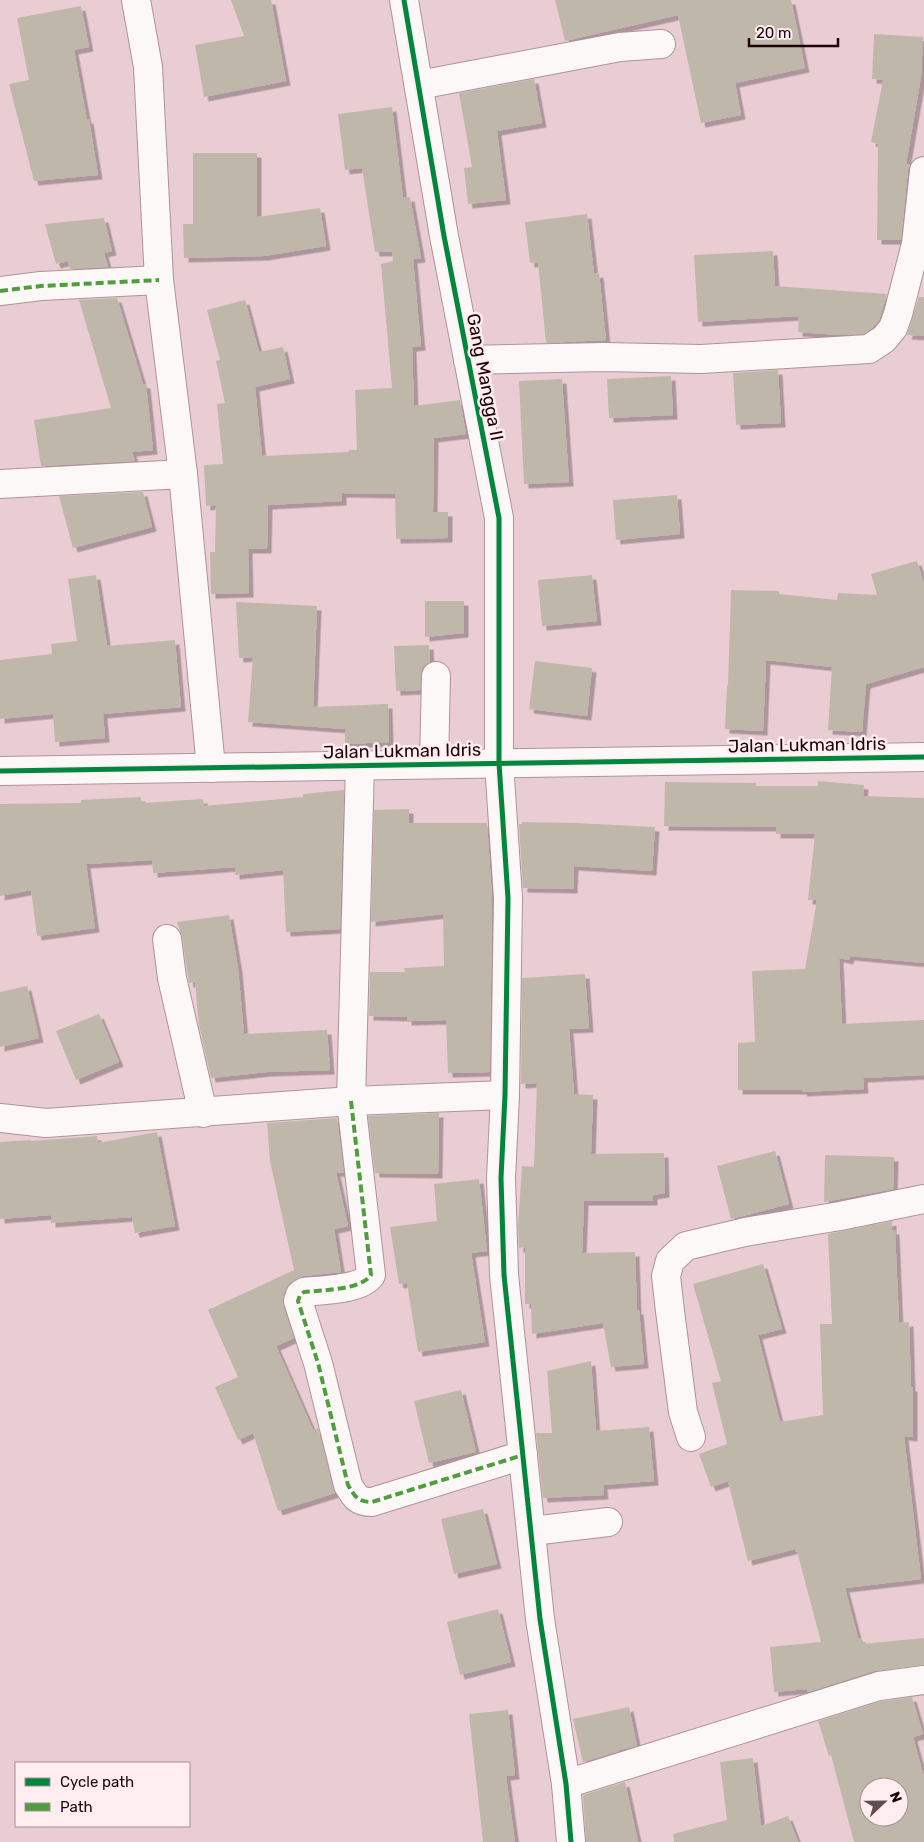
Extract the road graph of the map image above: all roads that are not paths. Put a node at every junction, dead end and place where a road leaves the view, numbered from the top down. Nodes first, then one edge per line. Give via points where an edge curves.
1 (136, 0) edge
2 (404, 0) edge
3 (661, 44) dead end
4 (418, 85) junction
5 (924, 171) edge
6 (159, 280) junction
7 (0, 291) edge
8 (468, 360) junction
9 (183, 474) junction
10 (0, 484) edge
11 (436, 676) dead end
12 (924, 757) edge
13 (499, 763) junction
14 (434, 764) junction
15 (360, 765) junction
16 (211, 768) junction
17 (0, 771) edge
18 (168, 938) dead end
19 (505, 1095) junction
20 (351, 1101) junction
21 (203, 1113) junction
22 (0, 1118) edge
23 (924, 1199) edge
24 (691, 1437) dead end
25 (523, 1455) junction
26 (608, 1522) dead end
27 (532, 1531) junction
28 (924, 1680) edge
29 (566, 1784) junction
30 (571, 1842) edge

1 - 6 street via 148,67
2 - 4 street, Gang Mangga II
3 - 4 street via 620,47
4 - 8 street, Gang Mangga II
5 - 8 street via 916,244 898,314 893,328 870,349 701,359
6 - 7 street
6 - 9 street
8 - 13 street, Gang Mangga II via 499,518
9 - 10 street
9 - 16 street
11 - 14 street
12 - 13 street, Jalan Lukman Idris
13 - 14 street, Jalan Lukman Idris
13 - 19 street, Gang Mangga II via 508,898
14 - 15 street, Jalan Lukman Idris
15 - 16 street, Jalan Lukman Idris
15 - 20 street
16 - 17 street, Jalan Lukman Idris
18 - 21 street via 172,978
19 - 20 street
19 - 25 street, Gang Mangga II via 502,1178 504,1275
20 - 21 street
20 - 25 street via 371,1275 365,1281 346,1288 304,1292 298,1301 318,1363 348,1485 355,1498 372,1502
21 - 22 street via 46,1123
23 - 24 street via 686,1246 670,1261 666,1276 670,1311 684,1412
25 - 27 street, Gang Mangga II
26 - 27 street
27 - 29 street, Gang Mangga II via 540,1619
28 - 29 street via 879,1686
29 - 30 street, Gang Mangga II

